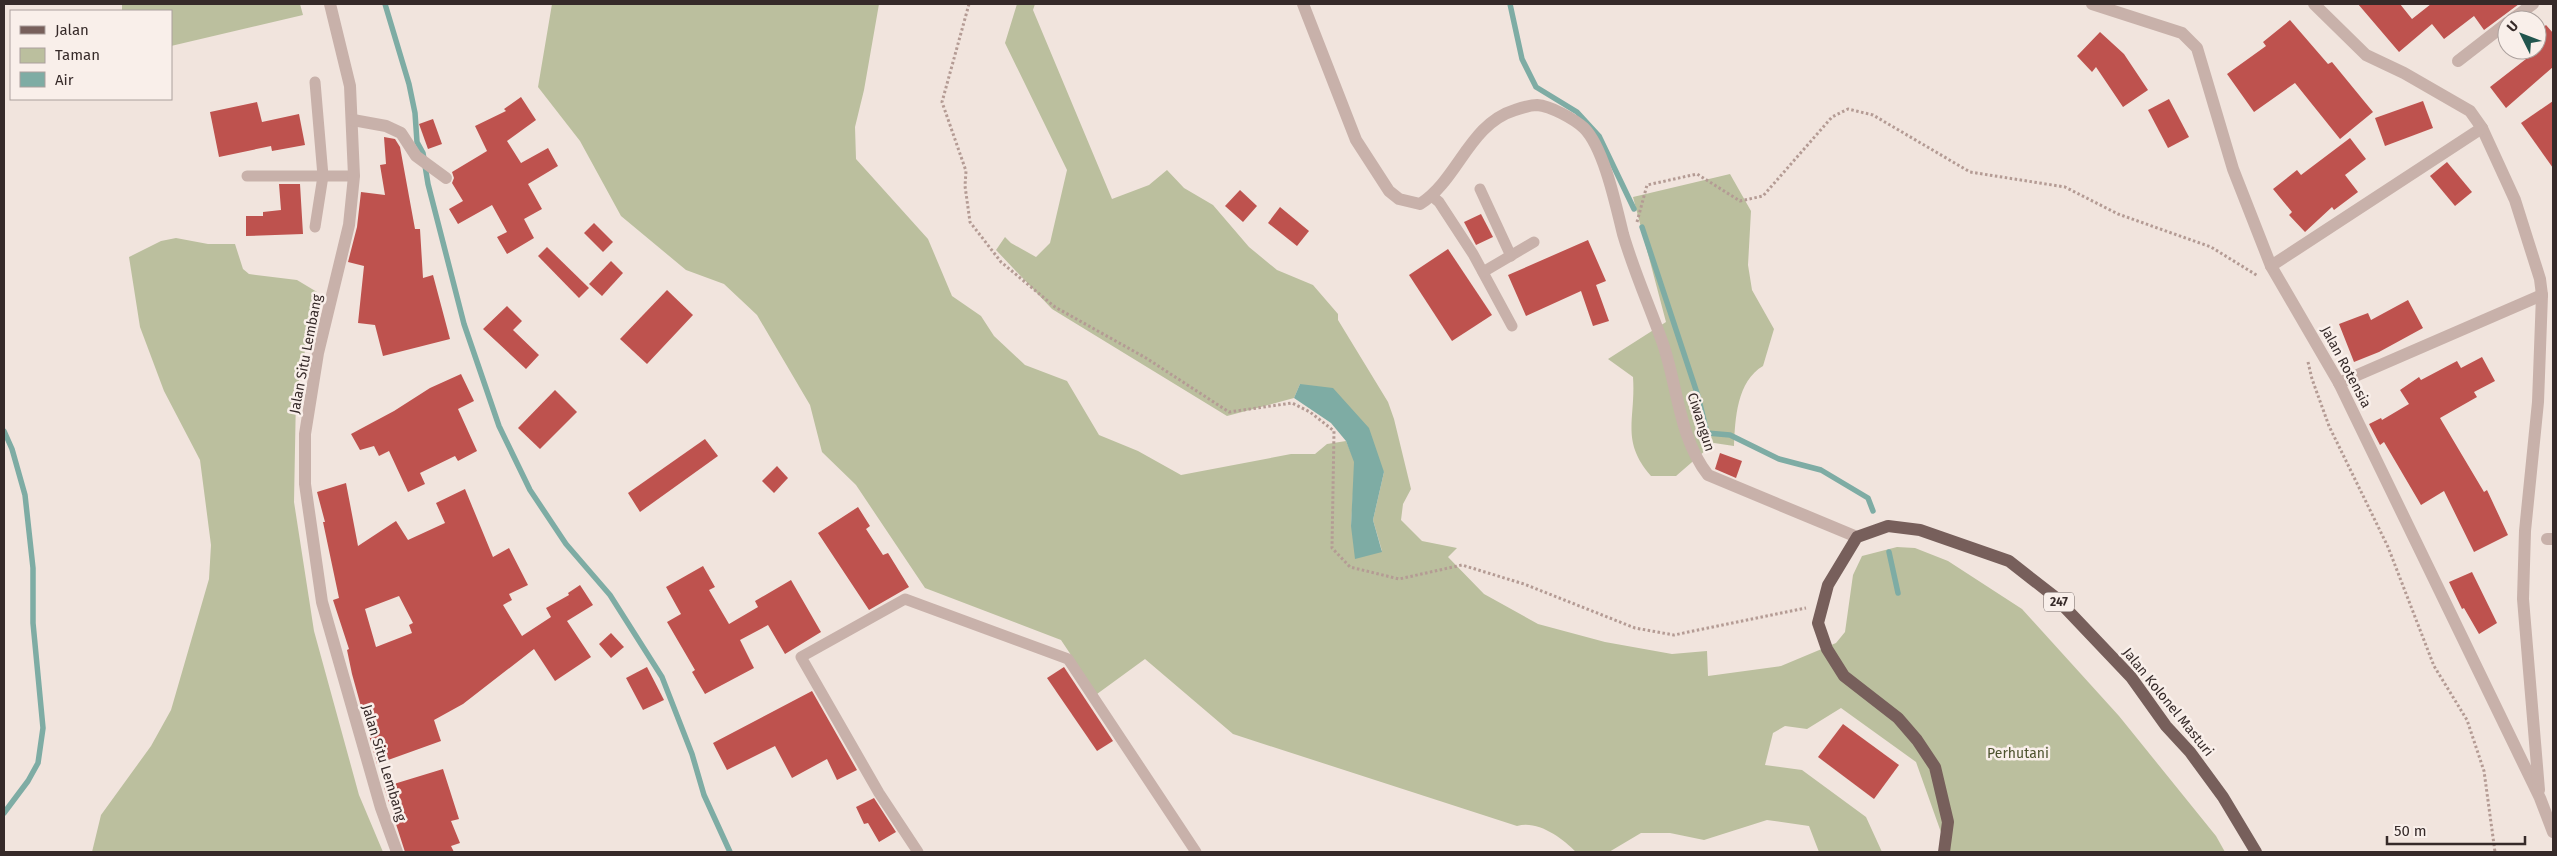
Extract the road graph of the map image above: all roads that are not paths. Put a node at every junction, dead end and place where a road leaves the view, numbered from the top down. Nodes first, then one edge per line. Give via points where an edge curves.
1 (330, 4) edge
2 (1303, 4) edge
3 (2092, 4) edge
4 (2314, 4) edge
5 (2497, 31) edge
6 (2458, 61) dead end
7 (314, 82) dead end
8 (353, 120) junction
9 (2482, 128) junction
10 (247, 176) dead end
11 (323, 176) junction
12 (354, 176) junction
13 (446, 178) dead end
14 (1480, 189) dead end
15 (1432, 196) junction
16 (315, 227) dead end
17 (1534, 242) dead end
18 (1511, 256) junction
19 (2271, 266) junction
20 (1484, 272) junction
21 (2542, 295) junction
22 (1512, 326) dead end
23 (2339, 383) junction
24 (1857, 537) junction
25 (2540, 798) junction
26 (2553, 832) edge
27 (397, 852) edge
28 (918, 852) edge
29 (1196, 852) edge
30 (1944, 852) edge
31 (2256, 852) edge

1 - 8 street, Jalan Situ Lembang via 350,86
2 - 15 street via 1356,140 1389,190 1399,199 1420,204
3 - 19 street, Jalan Rotensia via 2182,33 2194,43 2236,178
4 - 9 street via 2366,55 2470,111
5 - 6 street
7 - 11 lane
8 - 12 street, Jalan Situ Lembang
8 - 13 street via 386,126 402,133 416,156
9 - 19 street
9 - 21 street via 2515,200
10 - 11 lane
11 - 12 lane
11 - 16 lane
12 - 27 street, Jalan Situ Lembang via 349,225 318,353 306,434 305,484 322,602 380,808
14 - 18 lane
15 - 20 lane via 1440,202
15 - 24 street, Ciwangun via 1495,118 1537,105 1584,128 1595,143 1613,195 1628,252 1663,346 1695,459 1708,475
17 - 18 lane
18 - 20 lane
19 - 23 street, Jalan Rotensia
20 - 22 lane
21 - 23 street
21 - 25 street via 2538,402 2525,531 2523,599
23 - 25 street, Jalan Rotensia
24 - 30 main road via 1828,585 1818,623 1827,649 1844,676 1898,718 1935,767 1948,822
24 - 31 main road, Jalan Kolonel Masturi / 247 via 1881,528 1904,527 2008,561 2035,580 2131,676 2166,726 2224,797
25 - 26 street
28 - 29 lane via 879,793 801,657 906,599 1068,659

